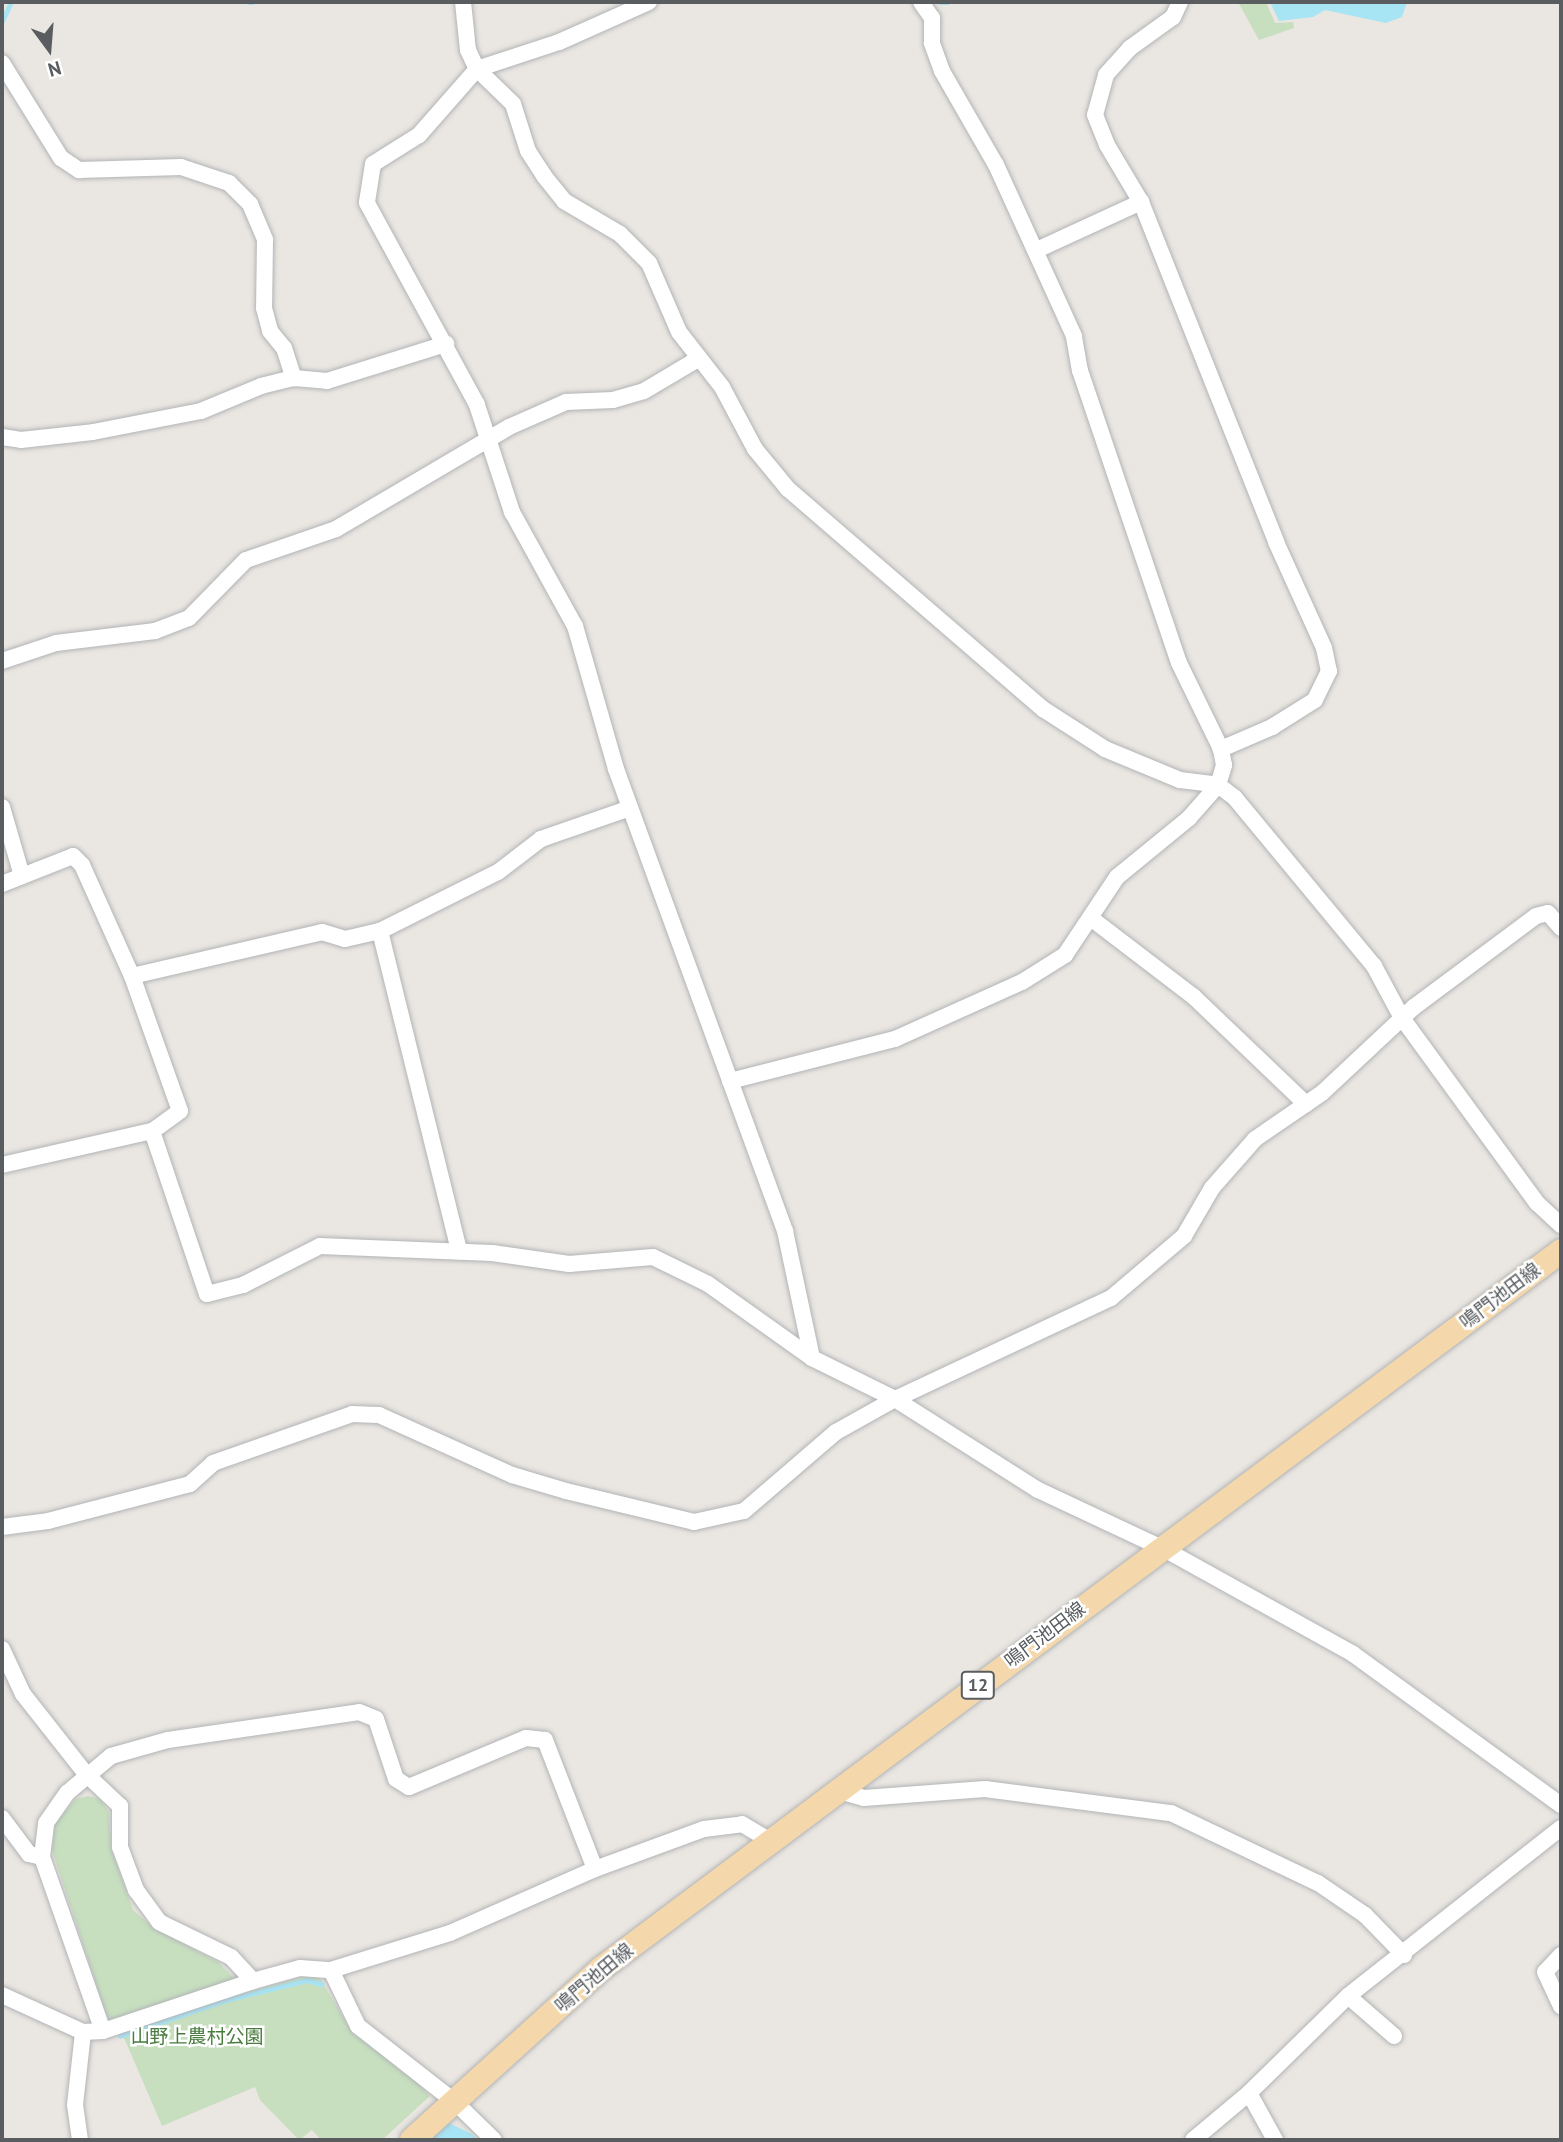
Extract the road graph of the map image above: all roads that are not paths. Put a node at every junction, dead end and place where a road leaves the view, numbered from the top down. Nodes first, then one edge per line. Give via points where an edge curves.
1 (463, 2) edge
2 (649, 2) edge
3 (921, 2) edge
4 (1180, 2) edge
5 (2, 63) edge
6 (477, 69) junction
7 (1141, 202) junction
8 (1037, 250) junction
9 (446, 344) junction
10 (698, 359) junction
11 (294, 378) junction
12 (2, 437) edge
13 (489, 438) junction
14 (2, 661) edge
15 (1222, 749) junction
16 (1218, 785) junction
17 (2, 807) edge
18 (631, 808) junction
19 (22, 876) junction
20 (2, 884) edge
21 (1092, 919) junction
22 (1561, 928) edge
23 (380, 931) junction
24 (132, 976) junction
25 (1402, 1018) junction
26 (730, 1081) junction
27 (1306, 1104) junction
28 (152, 1131) junction
29 (2, 1165) edge
30 (1561, 1225) edge
31 (459, 1251) junction
32 (1561, 1251) edge
33 (812, 1358) junction
34 (895, 1399) junction
35 (2, 1527) edge
36 (1163, 1548) junction
37 (2, 1649) edge
38 (86, 1774) junction
39 (836, 1790) junction
40 (1561, 1805) edge
41 (2, 1818) edge
42 (1561, 1828) edge
43 (769, 1840) junction
44 (42, 1857) junction
45 (595, 1869) junction
46 (1404, 1955) junction
47 (1561, 1955) edge
48 (331, 1969) junction
49 (253, 1981) junction
50 (2, 1995) edge
51 (1348, 1996) junction
52 (1561, 2006) edge
53 (103, 2031) junction
54 (83, 2032) junction
55 (1394, 2036) dead end
56 (1249, 2093) junction
57 (455, 2102) junction
58 (80, 2140) edge
59 (412, 2140) edge
60 (494, 2140) edge
61 (1193, 2140) edge
62 (1275, 2140) edge

1 - 6 street via 468,50
2 - 6 street via 559,43
3 - 8 street via 932,18 932,43 942,71
4 - 7 street via 1173,17 1130,48 1106,75 1096,115 1107,145
5 - 11 street via 61,158 79,170 181,167 229,183 250,204 265,240 264,307 270,331 284,348
6 - 9 street via 419,135 373,164 367,184 367,203
6 - 10 street via 513,104 528,151 564,201 620,234 649,263 679,332
7 - 8 street
7 - 15 street via 1276,542 1324,648 1329,671 1315,700 1272,727
8 - 15 street via 1074,336 1080,372 1179,663
9 - 11 street via 338,379
9 - 13 street
10 - 13 street via 644,391 613,400 566,402
10 - 16 street via 722,387 755,449 788,489 931,609 989,666 1043,709 1105,749 1180,780
11 - 12 street via 201,411 93,432 22,440
13 - 14 street via 336,529 246,560 189,618 155,631 56,643
13 - 18 street via 512,512 575,626
15 - 16 street via 1224,765
16 - 21 street via 1189,818 1117,877
16 - 25 street via 1235,798 1374,967
17 - 19 street
18 - 23 street via 541,839 498,872
18 - 26 street
19 - 20 street
19 - 24 street via 73,856 82,865
21 - 26 street via 1065,955 941,1021 895,1039
21 - 27 street via 1194,997
22 - 25 street via 1548,913 1536,916
23 - 24 street via 345,939 322,932
23 - 31 street
24 - 28 street via 180,1111
25 - 27 street
25 - 30 street via 1537,1203
26 - 33 street via 785,1231
27 - 34 street via 1255,1139 1212,1188 1184,1236 1111,1298
28 - 29 street
28 - 31 street via 207,1294 243,1285 320,1246
31 - 33 street via 569,1264 653,1257 708,1284
32 - 36 main road, 鳴門池田線 / 12
33 - 34 street
34 - 35 street via 836,1432 744,1511 708,1521 694,1522 512,1475 379,1415 352,1414 213,1463 190,1484 48,1521
34 - 36 street via 1038,1490
36 - 39 main road, 鳴門池田線 / 12
36 - 40 street via 1353,1654
37 - 38 street via 23,1694
38 - 44 street via 46,1823
38 - 45 street via 111,1756 168,1740 359,1713 376,1719 396,1779 409,1787 526,1738 545,1740
38 - 49 street via 120,1806 120,1847 136,1890 159,1922 231,1957
39 - 43 main road, 鳴門池田線 / 12
39 - 46 street via 864,1798 985,1789 1171,1813 1318,1883 1365,1915
41 - 44 street via 29,1854
42 - 46 street
43 - 45 street via 742,1824 704,1829
43 - 57 main road, 鳴門池田線 / 12 via 602,1968
44 - 53 street
45 - 48 street via 450,1933
46 - 51 street
47 - 52 street via 1545,1972
48 - 49 street via 300,1968
48 - 57 street via 358,2026
49 - 53 street
50 - 54 street
51 - 55 street
51 - 56 street
53 - 54 street
54 - 58 street via 75,2105
56 - 61 street
56 - 62 street
57 - 59 main road, 鳴門池田線 / 12
57 - 60 street

